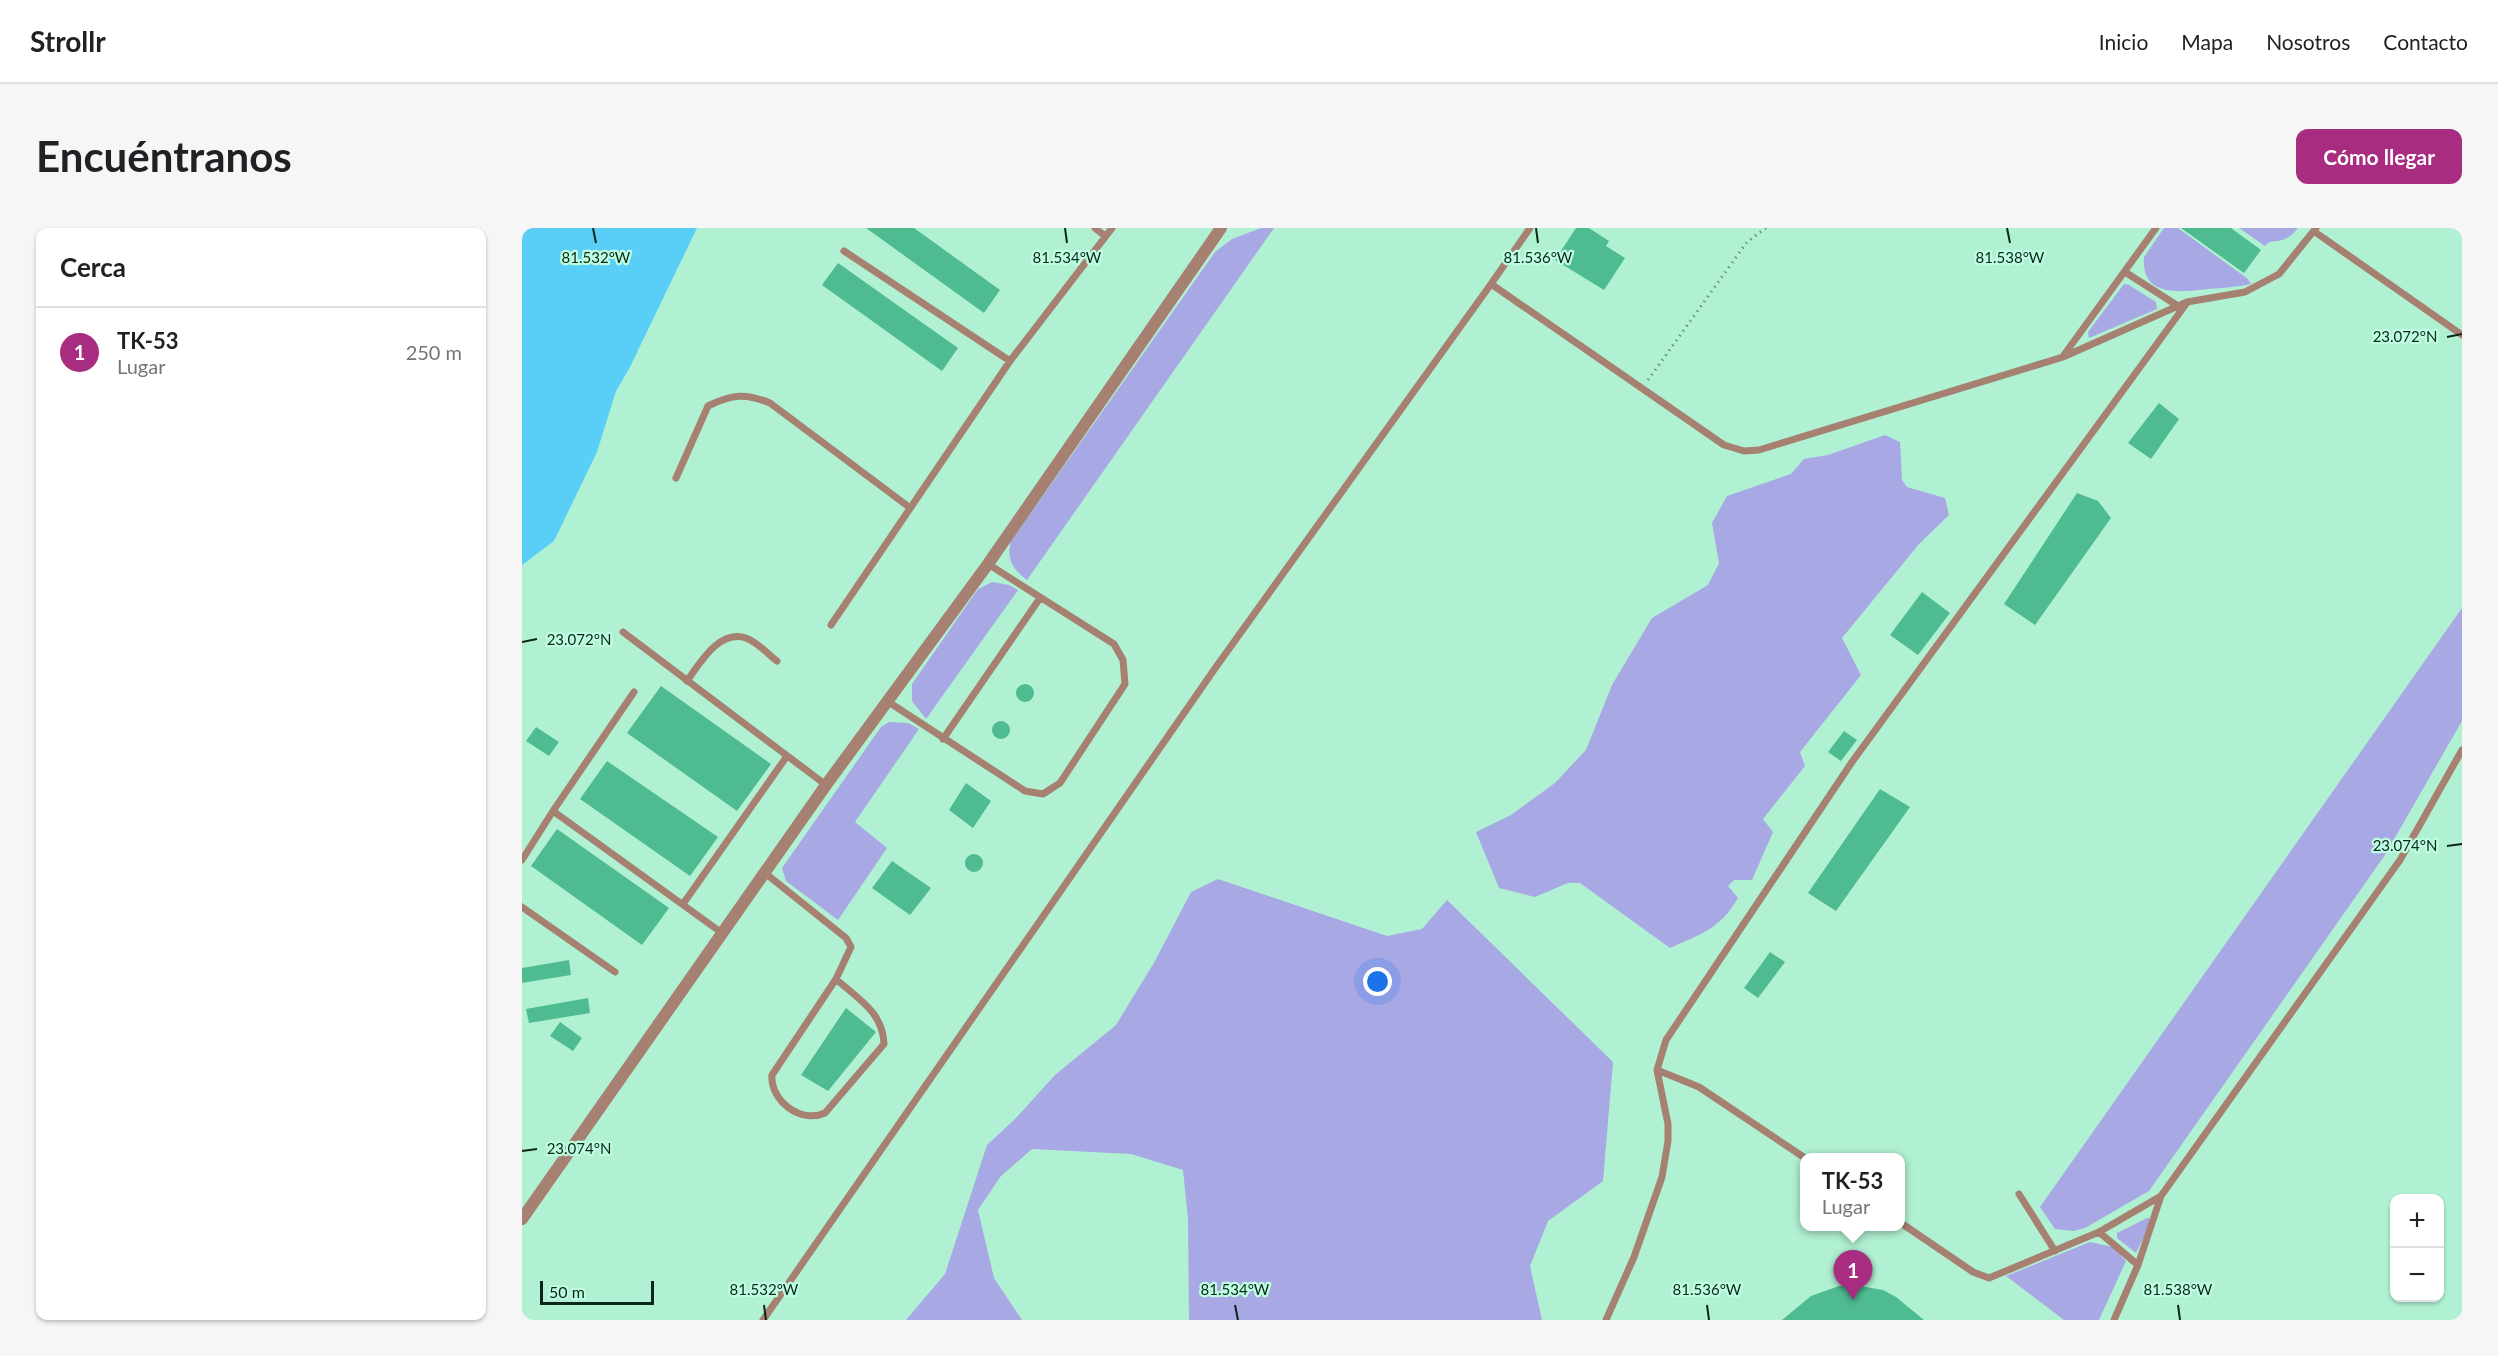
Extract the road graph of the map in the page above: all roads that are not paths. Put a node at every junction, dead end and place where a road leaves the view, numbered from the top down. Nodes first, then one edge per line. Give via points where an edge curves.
1 (1095, 228) edge
2 (1112, 228) edge
3 (1221, 228) edge
4 (1530, 228) edge
5 (2156, 228) edge
6 (2315, 230) edge
7 (1106, 236) junction
8 (844, 251) dead end
9 (2125, 272) junction
10 (1491, 284) junction
11 (2187, 302) junction
12 (2178, 306) junction
13 (2462, 335) edge
14 (2063, 357) junction
15 (1010, 361) junction
16 (676, 478) dead end
17 (909, 507) junction
18 (988, 564) junction
19 (1040, 598) junction
20 (831, 625) dead end
21 (622, 632) dead end
22 (777, 661) dead end
23 (687, 681) junction
24 (634, 692) dead end
25 (887, 701) junction
26 (943, 739) junction
27 (2462, 750) edge
28 (787, 756) junction
29 (825, 785) junction
30 (553, 811) junction
31 (522, 860) edge
32 (765, 873) junction
33 (683, 904) junction
34 (522, 907) edge
35 (722, 933) junction
36 (615, 972) dead end
37 (836, 979) junction
38 (1657, 1070) junction
39 (1800, 1155) edge
40 (2019, 1194) dead end
41 (2161, 1196) junction
42 (522, 1219) edge
43 (1905, 1226) edge
44 (2099, 1232) junction
45 (2055, 1251) junction
46 (2138, 1265) junction
47 (763, 1320) edge
48 (1606, 1320) edge
49 (2114, 1320) edge

1 - 7 lane
2 - 7 lane
3 - 18 street
4 - 10 lane
5 - 9 lane
6 - 11 lane via 2279,274 2264,284 2245,292
6 - 13 lane
7 - 15 lane
8 - 15 lane
9 - 12 lane
9 - 14 lane
10 - 14 lane via 1724,446 1752,450
10 - 47 lane via 1209,677
11 - 12 lane
11 - 38 lane via 1852,762 1666,1040
12 - 14 lane
15 - 17 lane
16 - 17 lane via 708,406 728,397 751,395 770,403
17 - 20 lane
18 - 19 lane
18 - 25 street
19 - 26 lane
19 - 26 lane via 1114,644 1123,660 1125,684 1060,783 1043,794 1025,791
21 - 23 lane
22 - 23 lane via 748,638 726,639 710,650
23 - 28 lane
24 - 30 lane
25 - 26 lane
25 - 29 street
27 - 41 lane via 2400,861
28 - 29 lane
28 - 33 lane
29 - 32 street
30 - 31 lane
30 - 33 lane
32 - 35 street
32 - 37 lane via 846,938 851,947
33 - 35 lane
34 - 36 lane
35 - 42 street
37 - 37 lane via 879,1018 884,1044 825,1113 804,1117 777,1097 771,1086 772,1075
38 - 39 lane via 1699,1087
38 - 48 lane via 1668,1124 1662,1178
40 - 45 lane
41 - 44 lane
41 - 46 lane
43 - 45 lane via 1982,1277 1989,1278
44 - 45 lane
44 - 46 lane
46 - 49 lane

